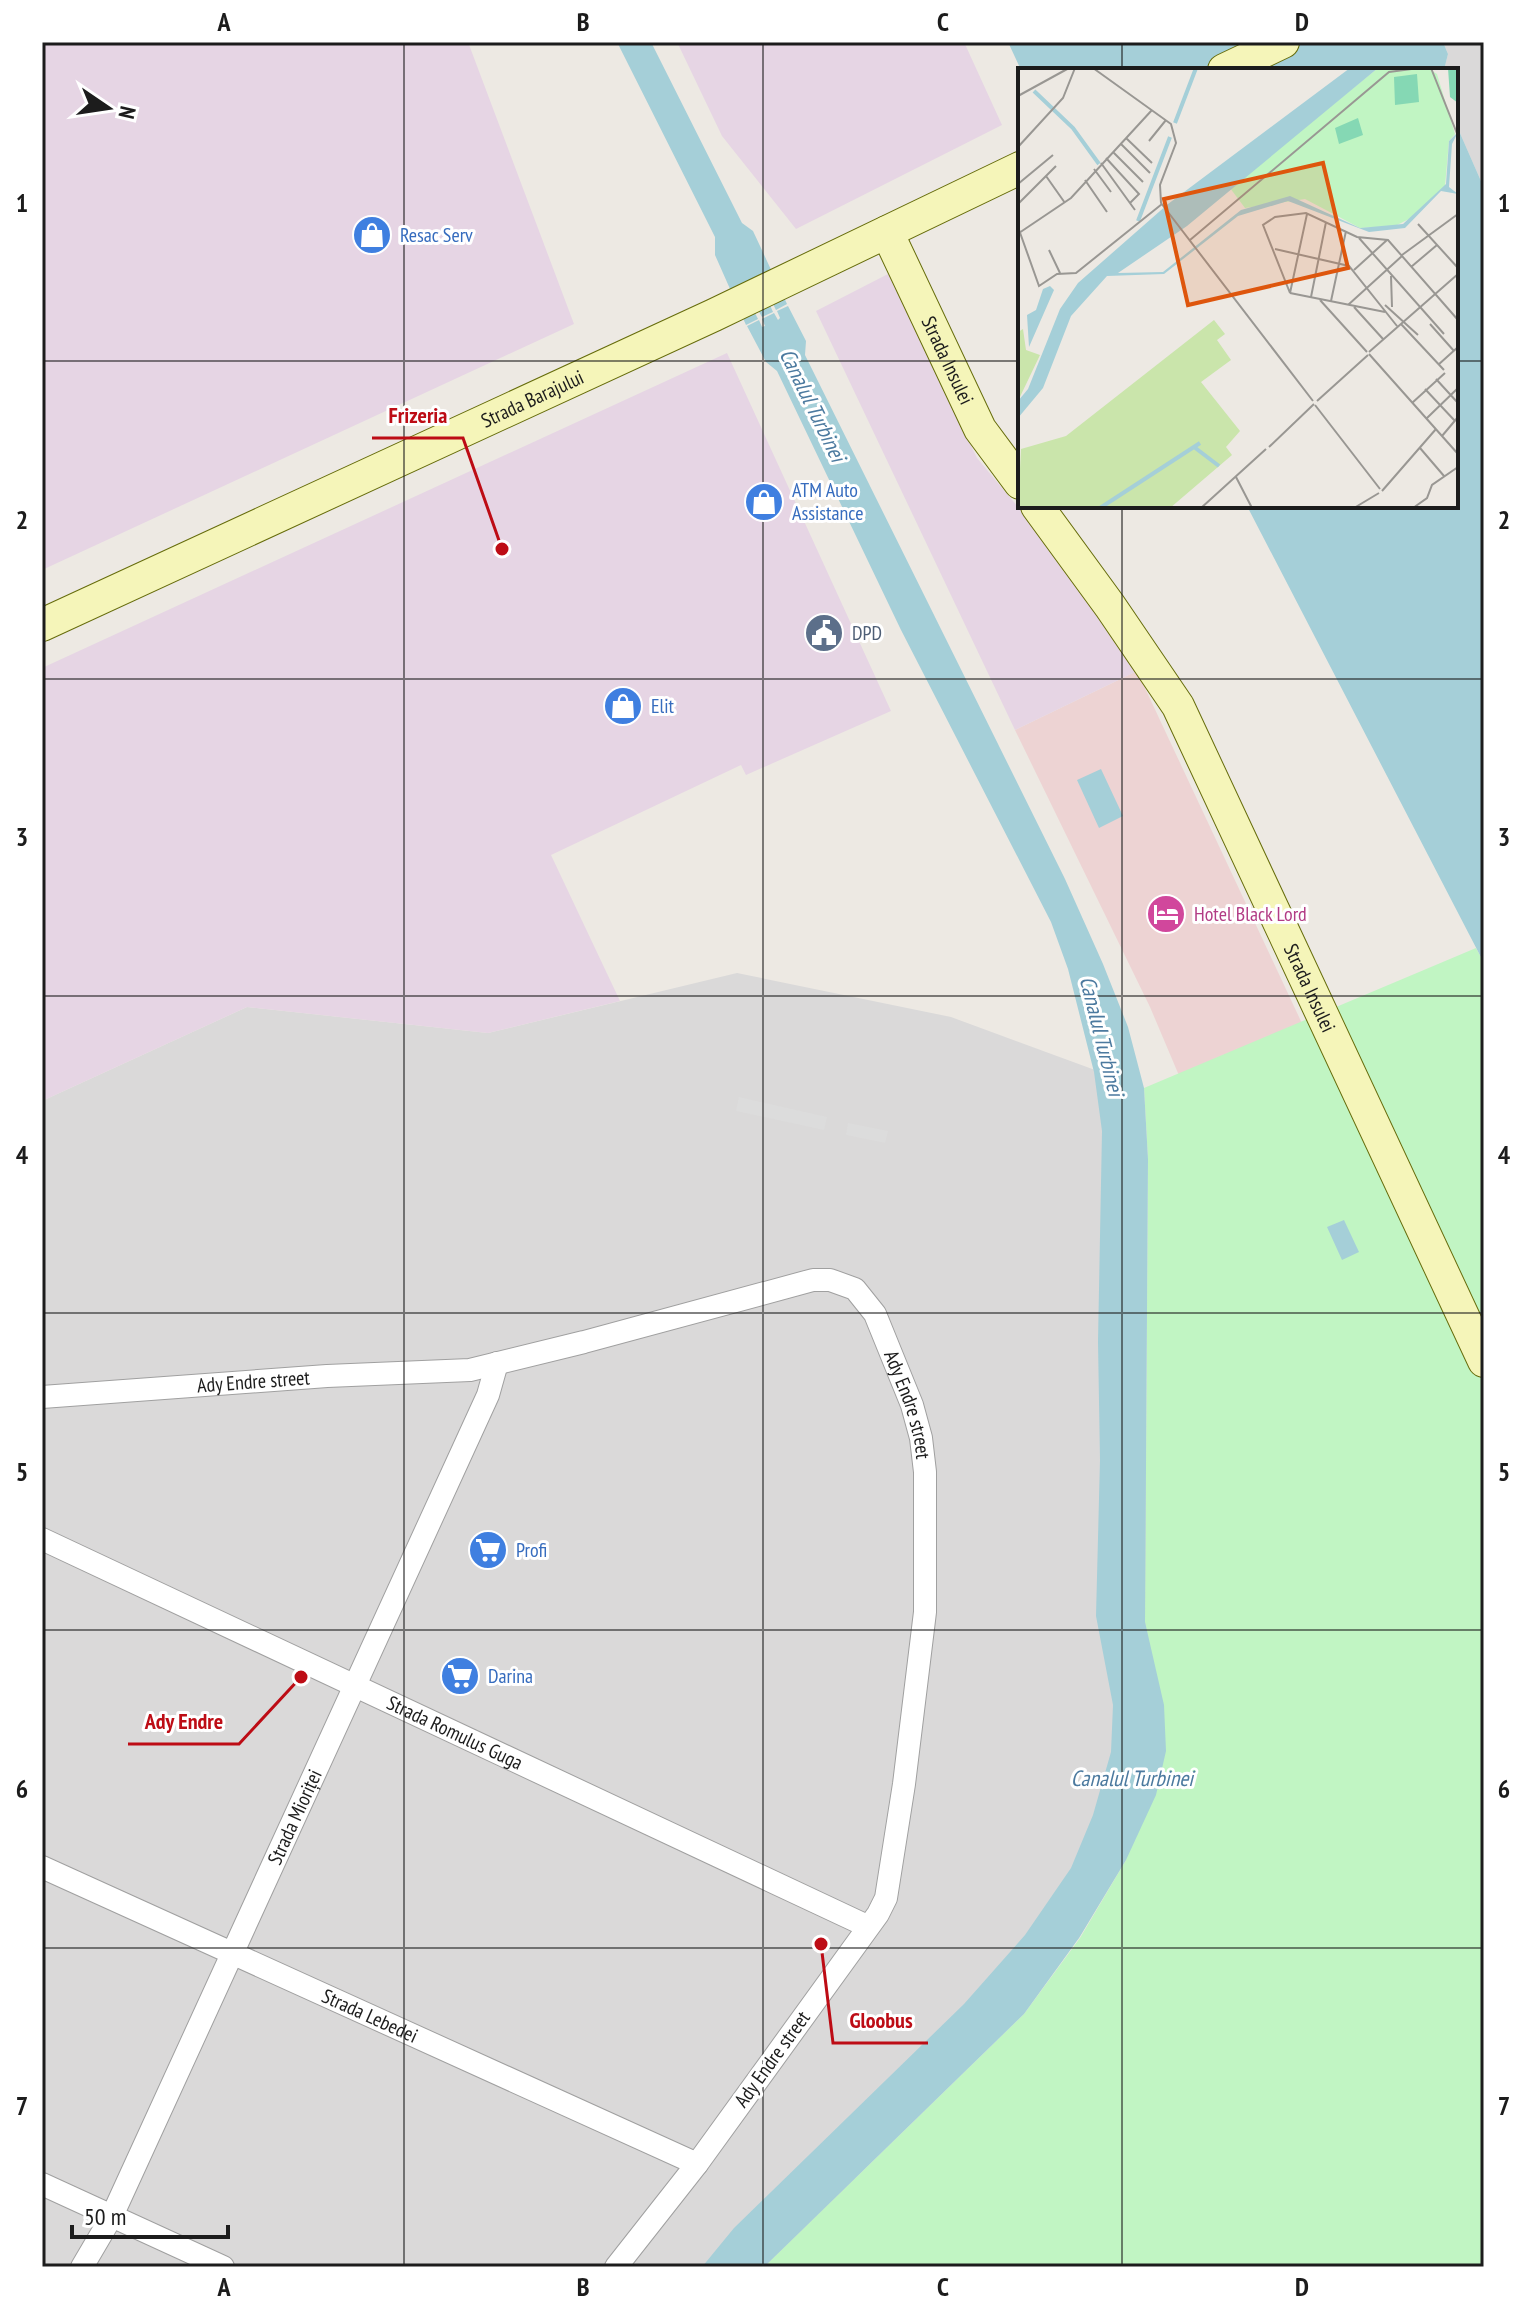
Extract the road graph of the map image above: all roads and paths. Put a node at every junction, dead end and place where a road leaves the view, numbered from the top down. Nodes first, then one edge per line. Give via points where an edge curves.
1 (1283, 42) edge
2 (1228, 68) edge
3 (1012, 172) edge
4 (887, 232) junction
5 (1018, 480) edge
6 (1038, 508) edge
7 (42, 625) edge
8 (1484, 1361) edge
9 (497, 1363) junction
10 (42, 1397) edge
11 (42, 1539) edge
12 (354, 1687) junction
13 (42, 1867) edge
14 (867, 1926) junction
15 (232, 1955) junction
16 (697, 2164) junction
17 (42, 2184) edge
18 (112, 2216) junction
19 (82, 2267) edge
20 (223, 2267) edge
21 (616, 2267) edge

1 - 2 street
3 - 4 street, Strada Barajului
4 - 5 street, Strada Insulei via 980,429
4 - 7 street, Strada Barajului
6 - 8 street, Strada Insulei via 1178,706
9 - 10 street, Ady Endre street via 442,1373
9 - 12 street, Strada Mioriței via 488,1395
9 - 14 street, Ady Endre street via 813,1280 855,1289 870,1306 921,1438 927,1567 889,1885 884,1905
11 - 12 street, Strada Romulus Guga
12 - 14 street, Strada Romulus Guga
12 - 15 street, Strada Mioriței
13 - 15 street, Strada Lebedei
14 - 16 street, Ady Endre street
15 - 16 street, Strada Lebedei
15 - 18 street, Strada Mioriței
16 - 21 street, Ady Endre street
17 - 18 street
18 - 19 street, Strada Mioriței
18 - 20 street

